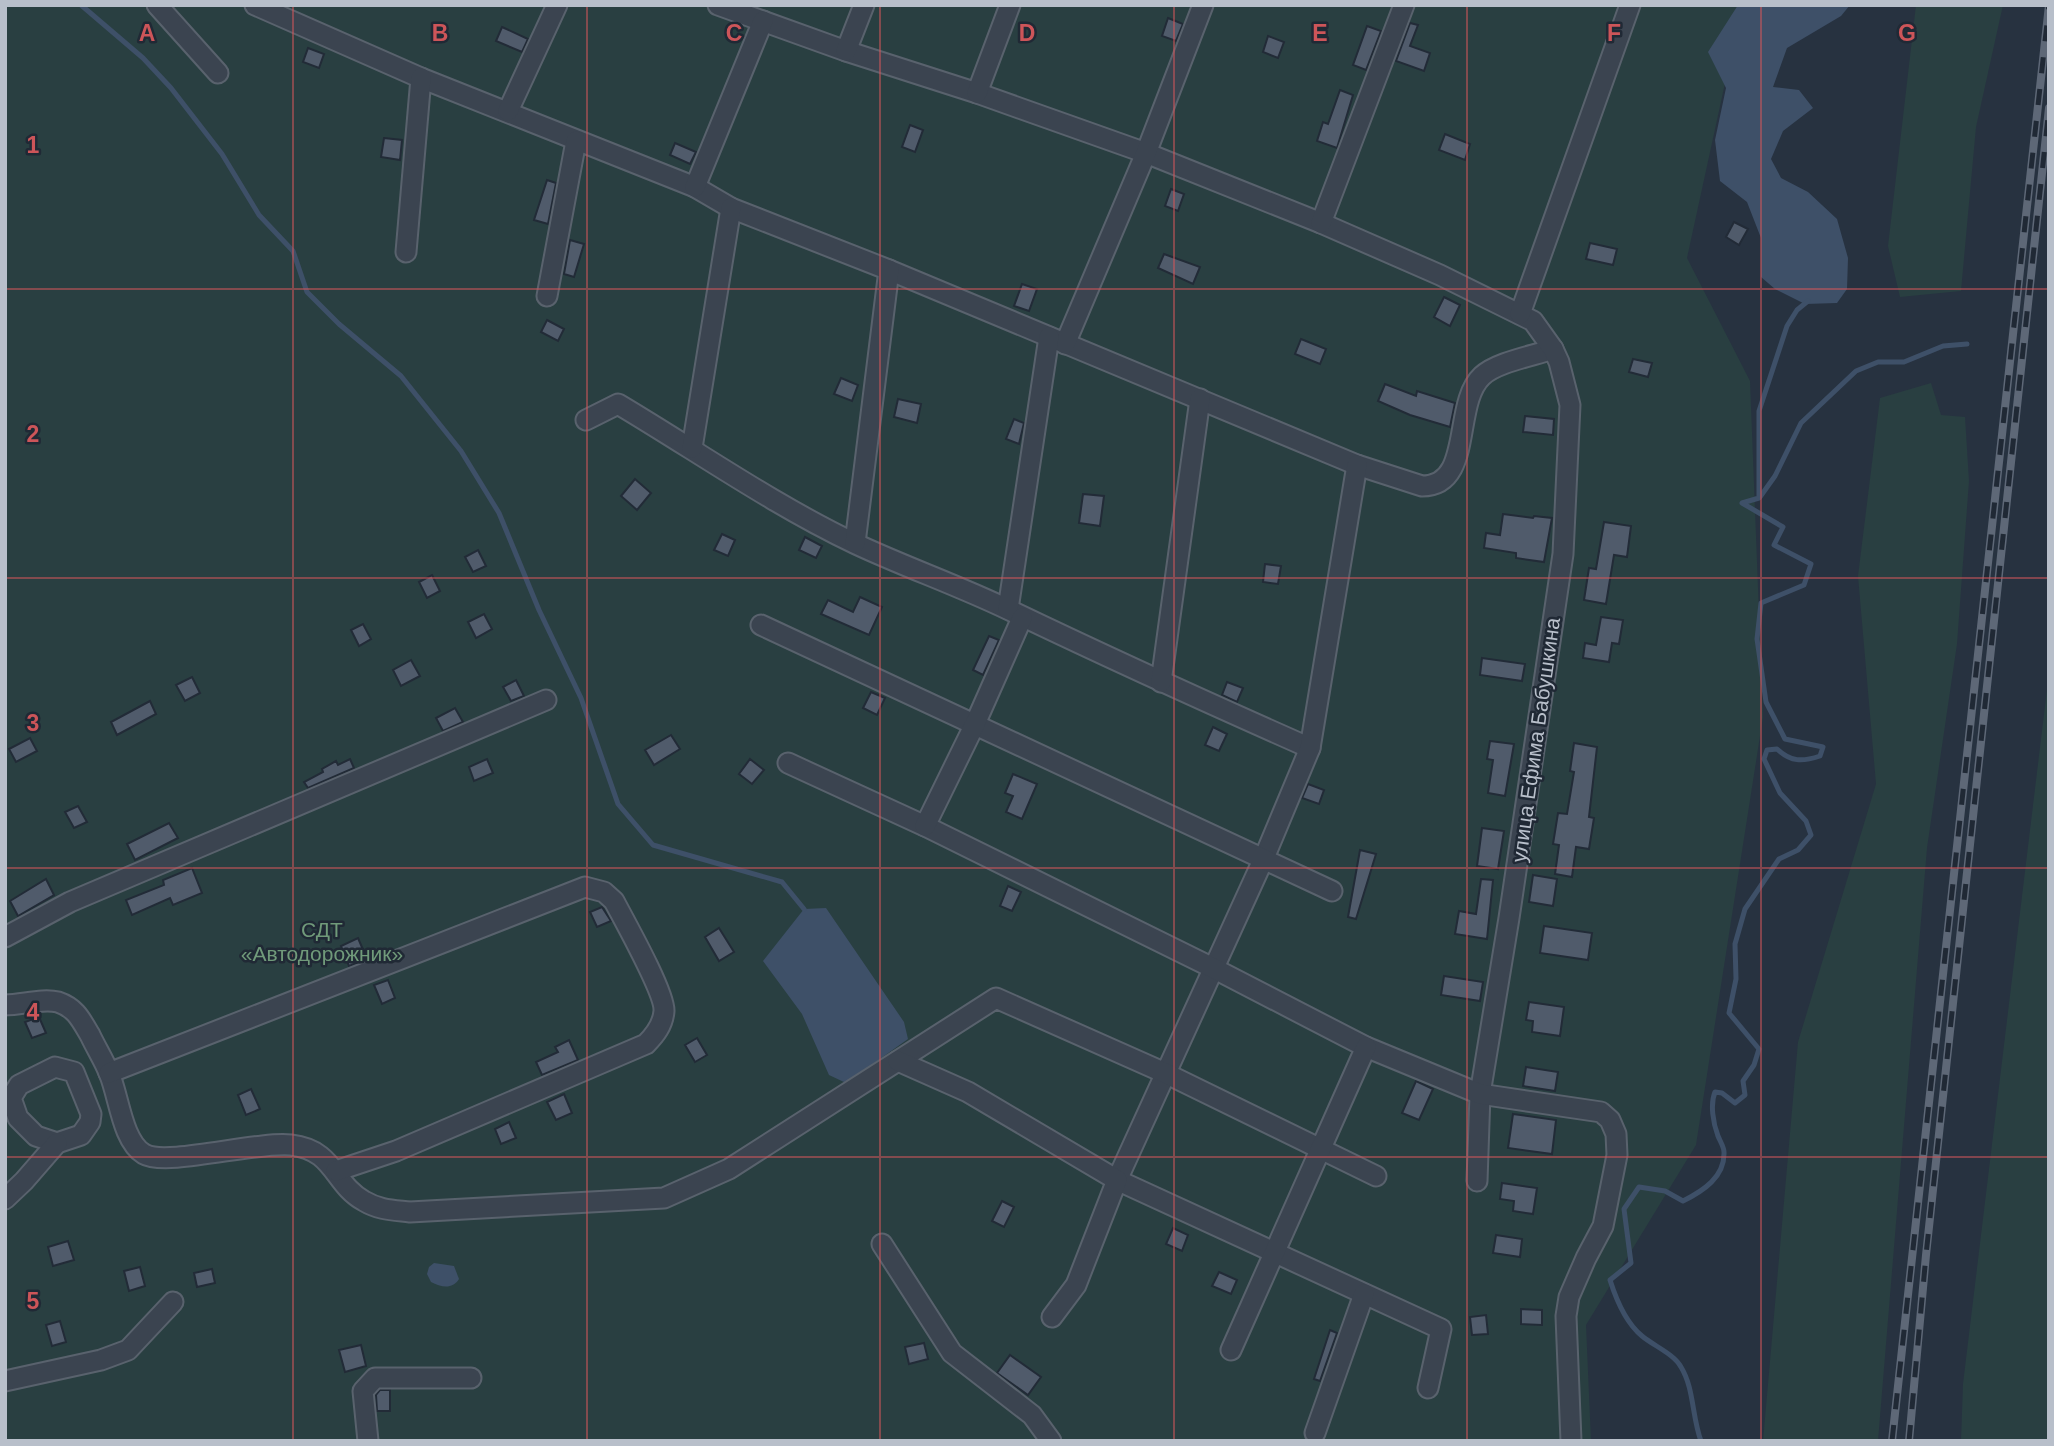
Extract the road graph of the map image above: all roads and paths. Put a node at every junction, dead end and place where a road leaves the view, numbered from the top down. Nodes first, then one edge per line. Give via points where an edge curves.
1 (157, 5) edge
2 (255, 5) edge
3 (556, 5) edge
4 (718, 5) edge
5 (864, 5) edge
6 (1010, 5) edge
7 (1203, 5) edge
8 (1404, 5) edge
9 (1630, 5) edge
10 (763, 21) junction
11 (846, 51) junction
12 (218, 73) dead end
13 (421, 78) junction
14 (978, 93) junction
15 (508, 111) junction
16 (576, 141) junction
17 (1146, 153) junction
18 (695, 187) junction
19 (731, 208) junction
20 (1321, 223) junction
21 (406, 252) dead end
22 (889, 270) junction
23 (547, 296) dead end
24 (1520, 314) junction
25 (1057, 341) junction
26 (1553, 349) junction
27 (1200, 399) junction
28 (586, 420) dead end
29 (692, 448) junction
30 (1357, 465) junction
31 (855, 543) junction
32 (1015, 614) junction
33 (761, 625) dead end
34 (1161, 682) junction
35 (546, 700) dead end
36 (975, 724) junction
37 (1310, 748) junction
38 (788, 763) dead end
39 (925, 826) junction
40 (1264, 858) junction
41 (1332, 891) dead end
42 (5, 937) edge
43 (1213, 968) junction
44 (5, 1005) edge
45 (1366, 1047) junction
46 (898, 1061) junction
47 (109, 1073) junction
48 (1165, 1073) junction
49 (1480, 1094) junction
50 (12, 1120) edge
51 (57, 1143) junction
52 (1320, 1149) junction
53 (336, 1171) junction
54 (1376, 1176) dead end
55 (1117, 1180) junction
56 (1477, 1181) dead end
57 (5, 1199) edge
58 (882, 1244) dead end
59 (1275, 1251) junction
60 (1364, 1294) junction
61 (173, 1302) dead end
62 (1052, 1317) dead end
63 (1231, 1350) dead end
64 (471, 1378) dead end
65 (5, 1381) edge
66 (1427, 1388) dead end
67 (1315, 1433) dead end
68 (368, 1441) edge
69 (1051, 1441) edge
70 (1571, 1441) edge

1 - 12 street
2 - 13 street
3 - 15 street
4 - 10 street, улица Ефима Бабушкина
5 - 11 street
6 - 14 street
7 - 17 street
8 - 20 street
9 - 24 street
10 - 11 street, улица Ефима Бабушкина
10 - 18 street
11 - 14 street, улица Ефима Бабушкина
13 - 15 street
13 - 21 street
14 - 17 street, улица Ефима Бабушкина
15 - 16 street
16 - 18 street
16 - 23 street
17 - 20 street, улица Ефима Бабушкина
17 - 25 street
18 - 19 street
19 - 22 street
19 - 29 street
20 - 24 street, улица Ефима Бабушкина
22 - 25 street
22 - 31 street
24 - 26 street, улица Ефима Бабушкина via 1533,321
25 - 27 street
25 - 32 street
26 - 30 street via 1492,369 1475,383 1454,464 1441,482 1422,485
26 - 49 street, улица Ефима Бабушкина via 1570,405 1563,554
27 - 30 street
27 - 34 street
28 - 29 street via 618,404
29 - 31 street via 759,492
30 - 37 street
31 - 32 street
32 - 34 street
32 - 36 street
33 - 36 street
34 - 37 street
35 - 42 street via 71,902
36 - 39 street
36 - 40 street
37 - 40 street
38 - 39 street
39 - 43 street
40 - 41 street
40 - 43 street
43 - 45 street
43 - 48 street
44 - 47 street via 54,1001 72,1009
45 - 49 street
45 - 52 street
46 - 48 street via 996,998
46 - 53 street via 729,1169 664,1198 410,1212 380,1209 362,1200
46 - 55 street via 968,1092
47 - 53 street via 131,1143 146,1156 293,1145 324,1157
47 - 53 street via 585,887 604,892 614,901 663,1000 662,1023 656,1035 646,1044 396,1151
48 - 52 street
48 - 55 street
49 - 56 street, улица Ефима Бабушкина
49 - 70 street via 1601,1112 1616,1134 1603,1226 1575,1281 1566,1316
50 - 51 street
50 - 51 street via 12,1098 19,1085 55,1067 74,1072 92,1114 80,1135
51 - 57 street
52 - 54 street
52 - 59 street
55 - 59 street
55 - 62 street via 1076,1285
58 - 69 street via 952,1353 1032,1415
59 - 60 street
59 - 63 street
60 - 66 street via 1441,1329
60 - 67 street
61 - 65 street via 128,1350
64 - 68 street via 375,1378 363,1391

